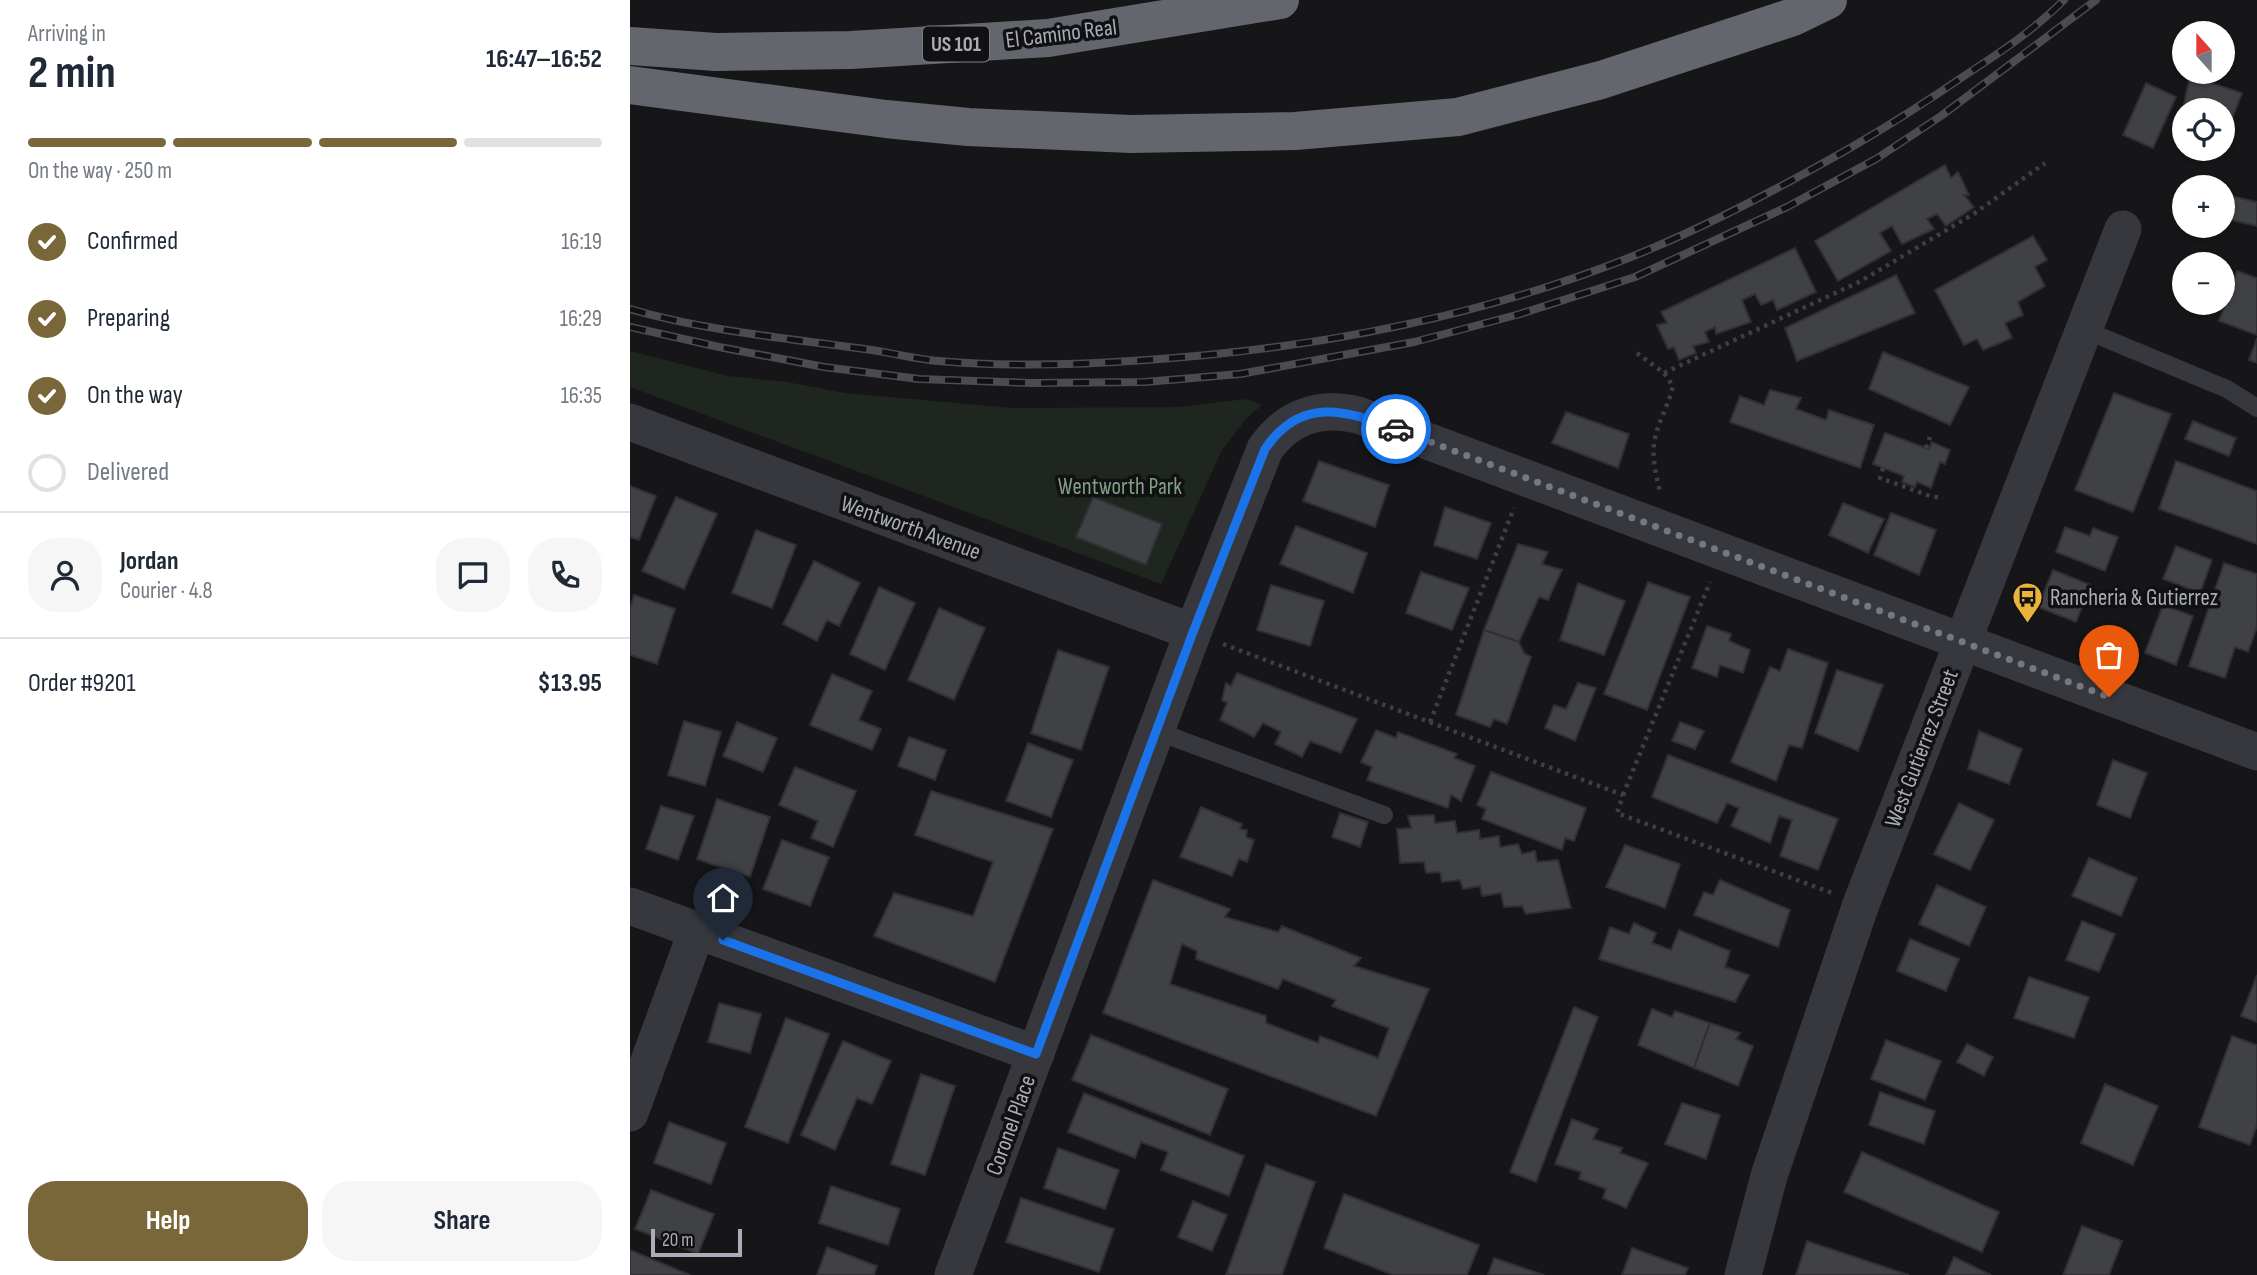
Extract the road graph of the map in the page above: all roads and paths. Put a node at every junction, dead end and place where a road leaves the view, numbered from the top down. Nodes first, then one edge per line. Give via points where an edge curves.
1 (1280, 0) edge
2 (1828, 0) edge
3 (630, 46) edge
4 (630, 85) edge
5 (2045, 163) dead end
6 (2123, 229) dead end
7 (2085, 330) junction
8 (1637, 353) dead end
9 (1664, 373) junction
10 (2257, 408) edge
11 (630, 422) edge
12 (1930, 437) dead end
13 (1926, 448) dead end
14 (1883, 468) dead end
15 (1525, 478) junction
16 (1920, 484) dead end
17 (1917, 492) junction
18 (1943, 498) dead end
19 (1668, 532) junction
20 (1722, 552) junction
21 (1193, 632) junction
22 (1962, 643) junction
23 (1430, 722) junction
24 (1156, 731) junction
25 (2257, 752) edge
26 (1623, 795) junction
27 (1384, 814) dead end
28 (1861, 904) junction
29 (630, 906) edge
30 (697, 930) junction
31 (1036, 1054) junction
32 (630, 1112) edge
33 (953, 1275) edge
34 (1743, 1275) edge

1 - 3 highway, El Camino Real / US 101 via 1048,38 851,50 716,52
2 - 4 highway via 1793,17 1601,80 1458,117 1321,129 1131,134 968,127
5 - 9 path via 1975,213 1861,281
6 - 7 street, West Gutierrez Street
7 - 10 lane via 2227,389
7 - 22 street, West Gutierrez Street
8 - 9 path
9 - 19 path via 1673,386 1653,454
11 - 21 street, Wentworth Avenue
12 - 13 path
14 - 17 path via 1880,478
15 - 19 street, Coronel Place
15 - 21 street, Coronel Place via 1358,415 1326,411 1301,416 1286,425 1265,449
15 - 23 path
16 - 17 path
17 - 18 path
19 - 20 street, Coronel Place
20 - 22 street, Coronel Place
20 - 26 path
21 - 23 path
21 - 24 street, Coronel Place
22 - 25 street, Coronel Place
22 - 28 street, West Gutierrez Street
23 - 26 path
24 - 27 lane
24 - 31 street, Coronel Place
26 - 28 path via 1617,813
28 - 34 street, West Gutierrez Street via 1769,1176
29 - 30 street
30 - 31 street
30 - 32 street
31 - 33 street, Coronel Place

